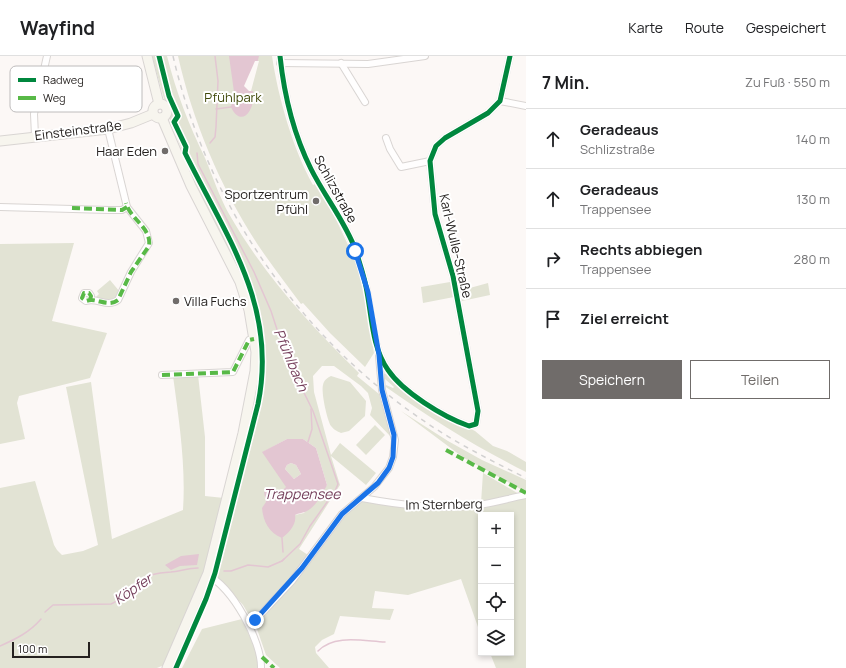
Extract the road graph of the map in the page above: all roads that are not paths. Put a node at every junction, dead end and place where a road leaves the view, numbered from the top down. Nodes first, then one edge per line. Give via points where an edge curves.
1 (47, 56) edge
2 (147, 56) edge
3 (280, 56) edge
4 (425, 56) edge
5 (510, 56) edge
6 (280, 63) junction
7 (341, 63) junction
8 (45, 66) edge
9 (500, 101) junction
10 (365, 102) dead end
11 (158, 104) junction
12 (526, 106) edge
13 (34, 112) edge
14 (153, 114) junction
15 (162, 118) junction
16 (108, 129) junction
17 (35, 136) junction
18 (386, 138) dead end
19 (0, 141) edge
20 (430, 161) junction
21 (0, 207) edge
22 (127, 207) junction
23 (90, 300) dead end
24 (254, 339) junction
25 (379, 355) junction
26 (162, 375) dead end
27 (473, 426) joint
28 (526, 495) edge
29 (362, 498) junction
30 (207, 575) junction
31 (250, 626) junction
32 (167, 668) edge
33 (261, 668) edge

1 - 8 street
2 - 11 street
3 - 6 street, Schlizstraße
4 - 7 street via 387,62
5 - 9 street
6 - 7 street
6 - 25 street, Schlizstraße via 299,141 312,170 346,229 364,275
7 - 10 street
9 - 12 street
9 - 20 street via 488,112 445,138 436,146
11 - 14 street via 153,108
11 - 15 street via 166,108 167,114
13 - 17 street
14 - 15 street
14 - 16 street, Einsteinstraße
15 - 24 street via 191,186 240,282 249,310
16 - 17 street, Einsteinstraße
16 - 22 street
17 - 19 street, Einsteinstraße
18 - 20 street via 401,167
20 - 27 street, Karl-Wulle-Straße via 435,214 453,276 478,411 478,420
21 - 22 street via 109,210 122,210
22 - 23 street via 148,235 149,246 131,272 118,300 106,304
24 - 26 street via 249,340 232,372
24 - 30 street via 255,370 252,390
25 - 27 street, Schlizstraße via 391,374 406,390 464,424
25 - 29 street via 380,380 394,435 394,449 389,468
28 - 29 street, Im Sternberg via 478,505 433,507
29 - 31 street via 342,514 295,577
30 - 31 street via 219,583
30 - 32 street
31 - 33 street via 262,657

